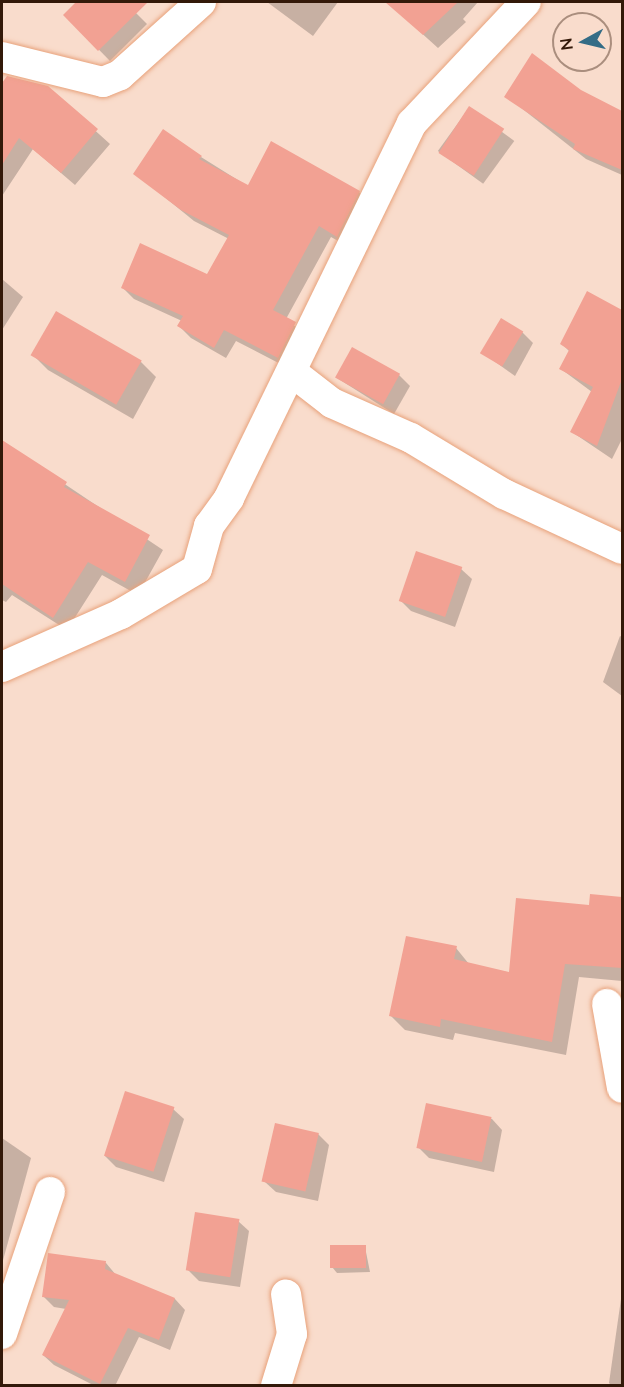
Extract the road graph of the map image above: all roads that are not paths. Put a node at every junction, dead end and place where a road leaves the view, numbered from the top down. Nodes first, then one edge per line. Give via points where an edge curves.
1 (201, 2) edge
2 (526, 2) edge
3 (2, 57) edge
4 (292, 372) junction
5 (622, 549) edge
6 (2, 667) edge
7 (608, 1004) dead end
8 (622, 1088) edge
9 (50, 1192) dead end
10 (286, 1294) dead end
11 (2, 1334) edge
12 (276, 1386) edge

1 - 3 street via 120,75 104,82
2 - 4 street via 412,123
4 - 5 street via 333,403 411,438 504,494
4 - 6 street via 230,498 209,526 197,569 122,614
7 - 8 street
9 - 11 street
10 - 12 street via 292,1334

